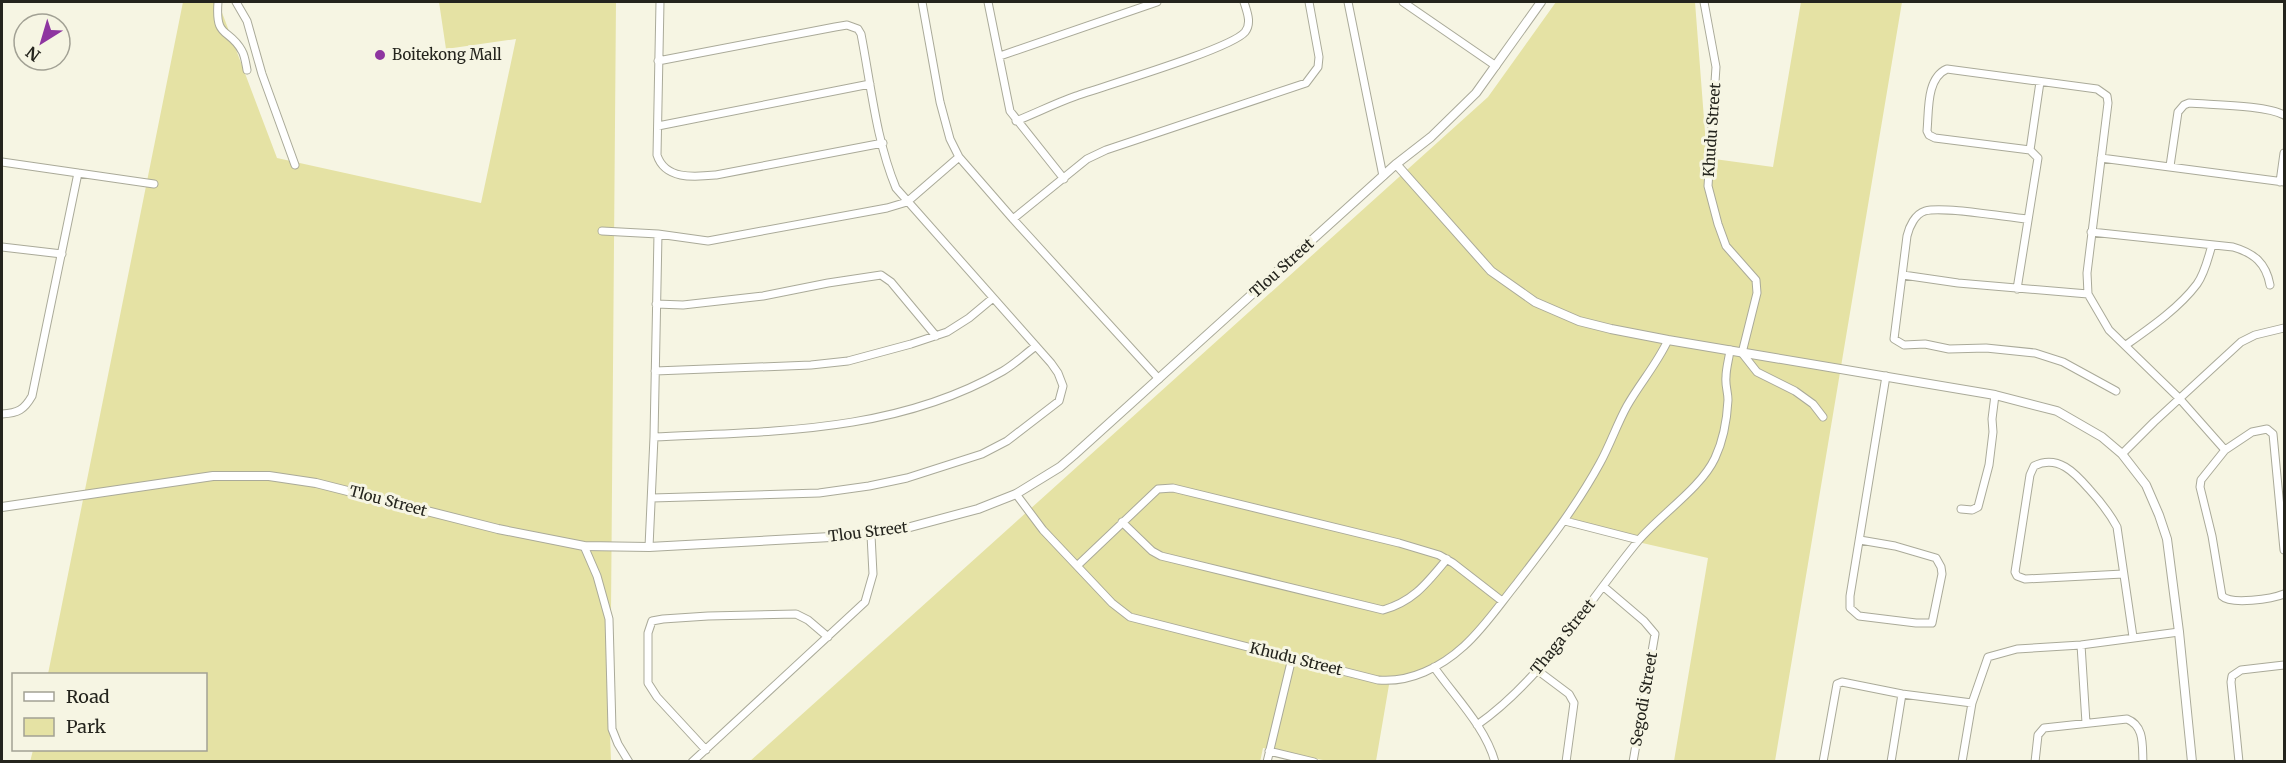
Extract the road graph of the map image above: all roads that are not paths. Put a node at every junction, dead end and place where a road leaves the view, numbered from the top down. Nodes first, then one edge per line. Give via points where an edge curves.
1 (218, 2) edge
2 (236, 2) edge
3 (660, 2) edge
4 (922, 2) edge
5 (988, 2) edge
6 (1157, 2) edge
7 (1244, 2) edge
8 (1309, 2) edge
9 (1348, 2) edge
10 (1403, 2) edge
11 (1541, 2) edge
12 (1704, 2) edge
13 (253, 43) junction
14 (237, 45) junction
15 (1000, 56) junction
16 (658, 61) junction
17 (1496, 66) junction
18 (247, 70) dead end
19 (2040, 82) junction
20 (870, 84) junction
21 (2284, 115) edge
22 (1016, 121) junction
23 (658, 126) junction
24 (883, 143) junction
25 (2030, 150) junction
26 (2284, 153) edge
27 (959, 157) junction
28 (2101, 158) junction
29 (2, 162) edge
30 (1396, 164) junction
31 (295, 165) dead end
32 (2170, 166) junction
33 (78, 173) junction
34 (1383, 176) junction
35 (1064, 179) junction
36 (2282, 182) edge
37 (154, 184) dead end
38 (907, 202) junction
39 (1012, 219) junction
40 (2027, 219) junction
41 (602, 231) dead end
42 (2091, 232) junction
43 (658, 234) junction
44 (2212, 245) junction
45 (2, 247) edge
46 (62, 254) junction
47 (1903, 275) junction
48 (2270, 285) dead end
49 (2017, 289) junction
50 (2088, 294) junction
51 (993, 298) junction
52 (656, 304) junction
53 (2284, 328) edge
54 (936, 336) junction
55 (1668, 340) junction
56 (2126, 345) junction
57 (1036, 346) junction
58 (1730, 350) junction
59 (1742, 353) junction
60 (655, 371) junction
61 (1886, 376) junction
62 (1159, 379) junction
63 (2116, 391) dead end
64 (1995, 395) junction
65 (2178, 398) junction
66 (2, 414) edge
67 (1823, 417) dead end
68 (654, 437) junction
69 (2225, 450) junction
70 (2122, 454) junction
71 (1016, 494) junction
72 (652, 498) junction
73 (2, 507) edge
74 (1961, 508) dead end
75 (1565, 521) junction
76 (1122, 522) junction
77 (871, 535) junction
78 (1640, 540) junction
79 (1860, 540) junction
80 (584, 546) junction
81 (649, 547) junction
82 (2284, 550) edge
83 (1447, 559) junction
84 (1078, 565) junction
85 (2123, 574) junction
86 (1604, 586) junction
87 (2284, 594) edge
88 (1502, 602) junction
89 (2180, 632) junction
90 (828, 637) junction
91 (2133, 637) junction
92 (2081, 645) junction
93 (1292, 658) junction
94 (2284, 665) edge
95 (1434, 667) junction
96 (1538, 670) junction
97 (1902, 694) junction
98 (1972, 703) junction
99 (2086, 723) junction
100 (1477, 725) junction
101 (706, 750) junction
102 (1269, 751) junction
103 (629, 762) edge
104 (692, 762) edge
105 (1267, 762) edge
106 (1314, 762) edge
107 (1495, 762) edge
108 (1566, 762) edge
109 (1633, 762) edge
110 (1823, 762) edge
111 (1891, 762) edge
112 (1962, 762) edge
113 (2035, 762) edge
114 (2143, 762) edge
115 (2192, 762) edge
116 (2239, 762) edge

1 - 14 street via 220,27
2 - 13 street
3 - 16 street
4 - 27 street via 940,102
5 - 15 street
6 - 15 street
7 - 22 street via 1249,23 1237,39
8 - 35 street via 1319,57 1318,67 1306,83 1106,150 1087,159
9 - 34 street
10 - 17 street
11 - 17 street, Tlou Street
12 - 59 street, Khudu Street via 1716,67 1708,186 1726,246 1756,280 1757,292
13 - 14 street
13 - 31 street
14 - 18 street
15 - 22 street via 1007,101
16 - 20 street via 848,26 860,31
16 - 23 street
17 - 30 street, Tlou Street via 1464,107
19 - 25 street
19 - 25 street via 1947,69 1932,83 1929,135
19 - 28 street via 2097,88 2107,96
20 - 23 street
20 - 24 street
21 - 32 street via 2237,107 2184,105 2178,112
22 - 35 street
23 - 24 street via 660,164 667,171 694,177
24 - 38 street via 893,179
25 - 40 street via 2038,158
26 - 36 street
27 - 38 street
27 - 39 street
28 - 32 street
28 - 42 street
29 - 33 street
30 - 34 street, Tlou Street
30 - 55 street via 1491,271 1523,294 1579,321
32 - 36 street
33 - 37 street
33 - 46 street
34 - 62 street, Tlou Street
35 - 39 street
38 - 43 street via 708,241
38 - 51 street
39 - 62 street
40 - 47 street via 1924,211 1908,230
40 - 49 street
41 - 43 street
42 - 44 street
42 - 50 street
43 - 52 street
44 - 48 street via 2233,247 2256,256
44 - 56 street via 2197,284
45 - 46 street
46 - 66 street via 32,396 25,408
47 - 49 street
47 - 63 street via 1894,339 1904,345 2035,353 2063,362
49 - 50 street
50 - 56 street via 2103,322
51 - 54 street via 959,325
51 - 57 street
52 - 54 street via 683,305 763,296 879,275 891,282
52 - 60 street
53 - 65 street via 2241,342
54 - 60 street via 833,364
55 - 58 street
55 - 75 street, Khudu Street via 1632,397 1600,464
56 - 65 street
57 - 68 street via 972,387 891,416 805,430
57 - 72 street via 1058,373 1063,386 1061,397 1046,413 987,452 907,478 819,493
58 - 59 street
58 - 78 street, Thaga Street via 1726,416 1715,458 1689,492
59 - 61 street
59 - 67 street via 1757,372 1796,391
60 - 68 street
61 - 64 street
61 - 79 street
62 - 71 street, Tlou Street via 1060,467
64 - 70 street via 2067,415
64 - 74 street via 1984,490 1978,507
65 - 69 street
65 - 70 street
68 - 72 street
69 - 82 street via 2252,432 2266,429 2273,434
69 - 87 street via 2201,480 2200,487 2221,593 2229,600
70 - 89 street via 2146,485 2159,515 2171,563
71 - 77 street, Tlou Street via 936,521
71 - 84 street, Khudu Street via 1043,530
72 - 81 street
73 - 80 street, Tlou Street via 205,477 269,476 316,483 498,529
75 - 78 street
75 - 88 street, Khudu Street
76 - 83 street via 1158,489 1173,488 1399,543
76 - 83 street via 1161,556 1383,610 1421,591
76 - 84 street
77 - 81 street, Tlou Street
77 - 90 street via 873,574 866,602
78 - 86 street, Thaga Street
79 - 79 street via 1850,608 1859,616 1932,623 1942,574 1936,558
80 - 81 street, Tlou Street
80 - 103 street via 609,619 612,729
83 - 88 street
84 - 93 street, Khudu Street via 1130,617
85 - 85 street via 2117,527 2103,503 2067,466 2034,466 2026,496 2015,572 2018,576 2025,579
85 - 91 street
86 - 96 street, Thaga Street
86 - 109 street, Segodi Street via 1655,634
88 - 95 street, Khudu Street via 1464,646
89 - 91 street
89 - 115 street
90 - 101 street
90 - 101 street via 796,614 652,621 648,633 648,683 657,698
91 - 92 street
92 - 98 street via 2017,649 1988,657
92 - 99 street
93 - 95 street, Khudu Street via 1392,681
93 - 102 street
94 - 116 street via 2241,670 2232,676
95 - 100 street
96 - 100 street, Thaga Street via 1507,703
96 - 108 street via 1569,694 1574,704
97 - 98 street
97 - 110 street via 1837,684
97 - 111 street
98 - 112 street
99 - 113 street via 2044,728 2038,735
99 - 114 street via 2133,721 2141,735
100 - 107 street
101 - 104 street
102 - 105 street
102 - 106 street

